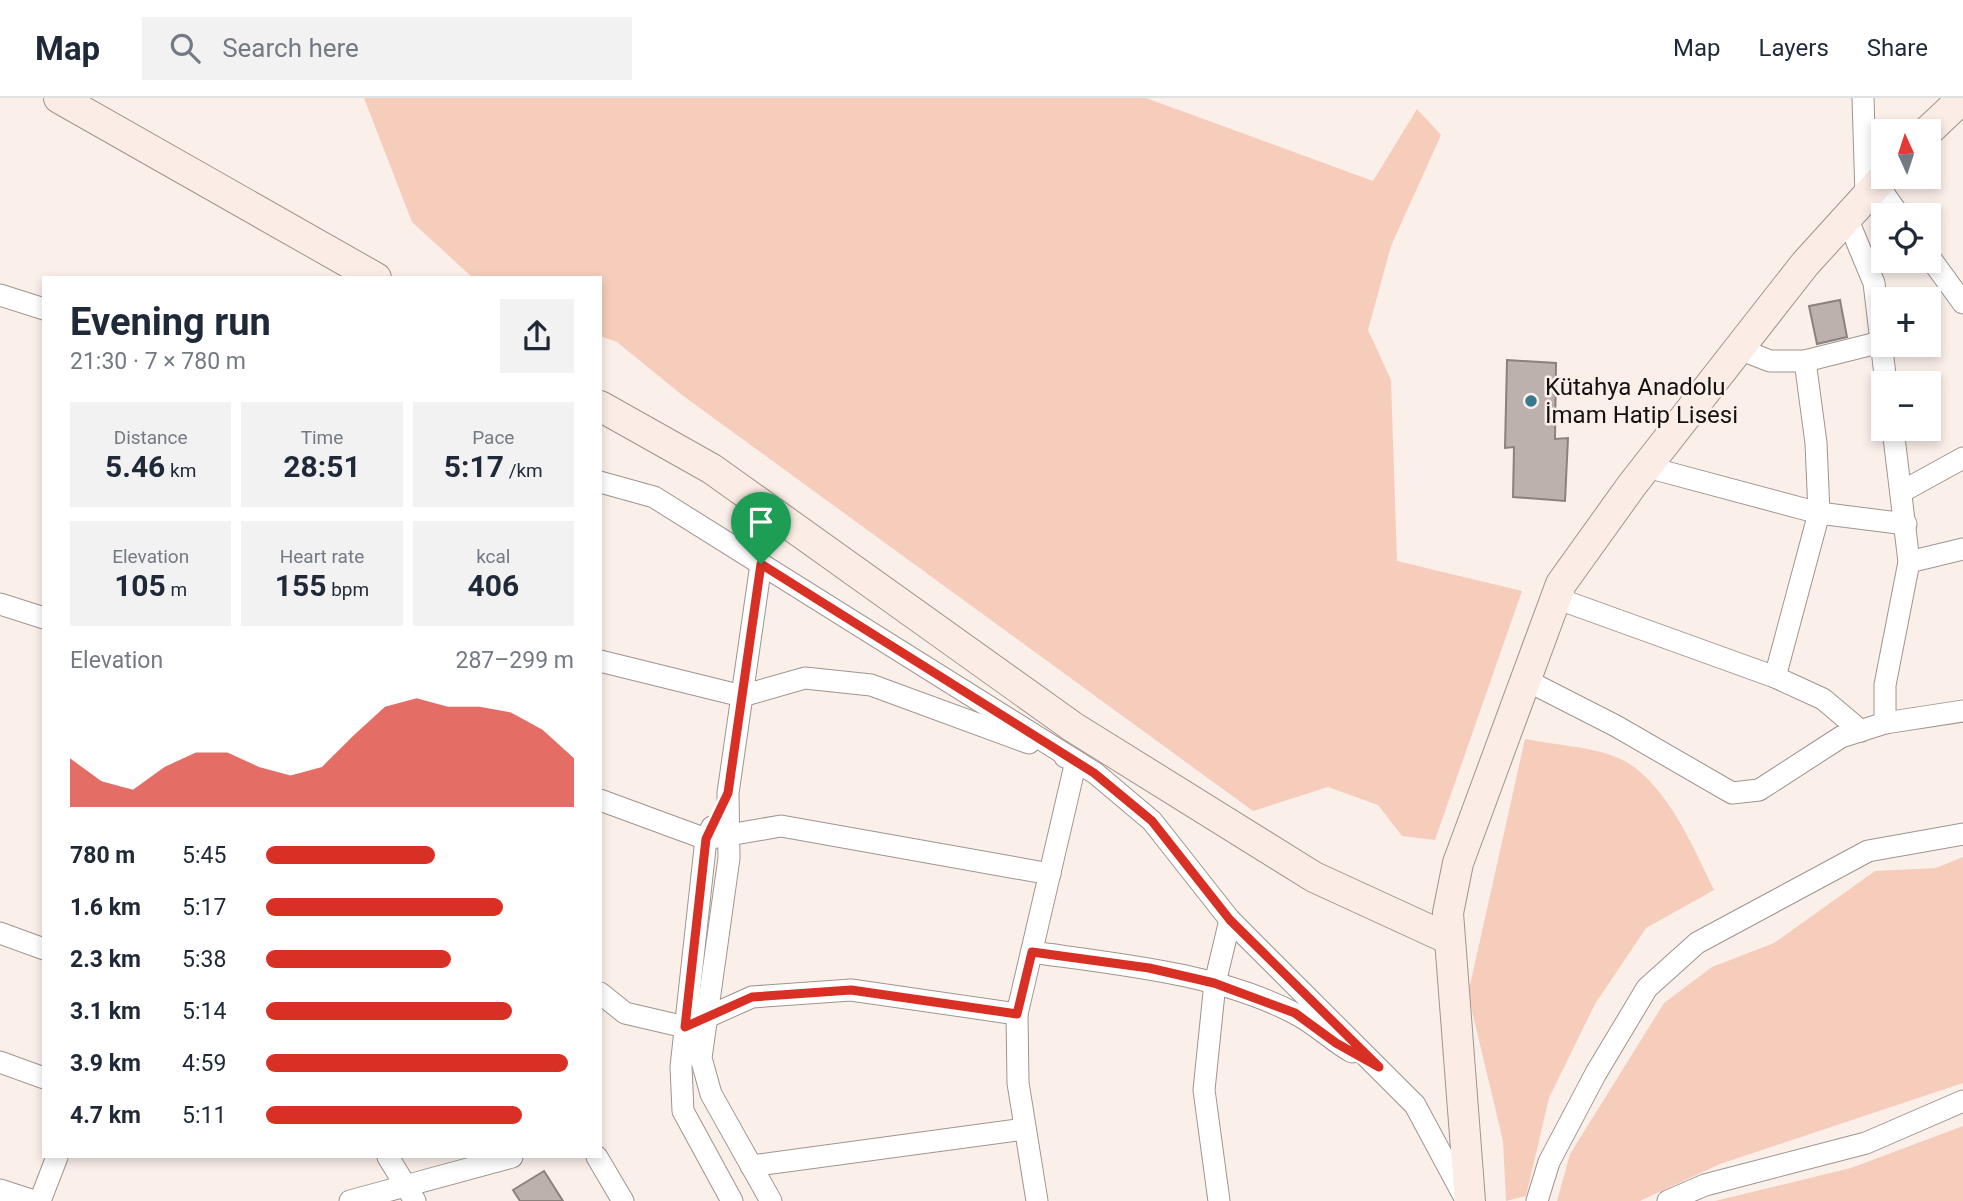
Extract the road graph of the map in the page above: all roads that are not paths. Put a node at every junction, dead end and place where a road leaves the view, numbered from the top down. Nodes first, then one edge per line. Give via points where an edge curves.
1 (59, 98) edge
2 (1863, 98) edge
3 (1963, 98) edge
4 (1941, 119) edge
5 (1868, 194) edge
6 (1941, 273) edge
7 (372, 276) edge
8 (1874, 287) edge
9 (0, 295) edge
10 (1963, 303) edge
11 (42, 308) edge
12 (1871, 344) edge
13 (1739, 349) junction
14 (1805, 361) junction
15 (602, 407) edge
16 (1896, 441) edge
17 (1963, 458) edge
18 (1647, 467) junction
19 (602, 483) edge
20 (1903, 491) junction
21 (1819, 513) junction
22 (1906, 524) junction
23 (1963, 549) edge
24 (1909, 562) junction
25 (761, 564) junction
26 (1556, 598) junction
27 (0, 604) edge
28 (42, 617) edge
29 (602, 661) edge
30 (1775, 677) junction
31 (1525, 680) junction
32 (742, 696) junction
33 (1963, 711) edge
34 (1885, 723) junction
35 (1861, 731) junction
36 (1076, 761) junction
37 (728, 793) junction
38 (602, 801) edge
39 (1963, 834) edge
40 (729, 835) junction
41 (706, 839) junction
42 (1050, 874) junction
43 (1230, 920) junction
44 (0, 933) edge
45 (1449, 939) junction
46 (42, 948) edge
47 (1032, 952) junction
48 (1214, 983) junction
49 (602, 995) edge
50 (1017, 1014) junction
51 (706, 1019) junction
52 (685, 1027) junction
53 (0, 1062) edge
54 (1379, 1067) junction
55 (42, 1077) edge
56 (1963, 1101) edge
57 (1025, 1129) junction
58 (57, 1158) edge
59 (389, 1158) edge
60 (509, 1158) edge
61 (598, 1158) edge
62 (751, 1166) junction
63 (0, 1190) edge
64 (410, 1192) edge
65 (34, 1201) edge
66 (40, 1201) edge
67 (351, 1201) edge
68 (623, 1201) edge
69 (732, 1201) edge
70 (771, 1201) edge
71 (1037, 1201) edge
72 (1219, 1201) edge
73 (1469, 1201) edge
74 (1537, 1201) edge
75 (1668, 1201) edge

1 - 7 street
2 - 5 street
3 - 4 street
5 - 8 street
5 - 13 street via 1805,264
6 - 10 street
9 - 11 street
12 - 14 street
13 - 14 street via 1770,361
13 - 18 street
14 - 21 street
15 - 45 street via 712,469 1073,727 1314,877
16 - 20 street
17 - 20 street
18 - 21 street
18 - 26 street
19 - 25 street via 654,497
20 - 22 street
21 - 22 street
21 - 30 street
22 - 24 street
23 - 24 street
24 - 34 street via 1885,685
25 - 32 street
25 - 36 street
26 - 30 street
26 - 31 street
27 - 28 street
29 - 32 street
30 - 35 street via 1823,699
31 - 35 street via 1732,793 1759,790 1841,737
31 - 45 street via 1458,863 1448,913
32 - 36 street via 804,678 871,685
32 - 37 street
33 - 34 street
34 - 35 street
36 - 42 street
36 - 43 street via 1152,821
37 - 40 street
37 - 41 street
38 - 41 street
39 - 74 street via 1868,851 1697,943 1647,988 1549,1162
40 - 41 street
40 - 42 street via 782,826
40 - 51 street
41 - 52 street
42 - 47 street
43 - 48 street
43 - 54 street
44 - 46 street
45 - 73 street
47 - 48 street via 1149,968
47 - 50 street
48 - 54 street via 1295,1013
48 - 72 street via 1204,1090
49 - 52 street via 625,1013
50 - 51 street via 851,990 752,997
50 - 57 street via 1018,1083
51 - 52 street
51 - 62 street via 701,1058 711,1094
52 - 69 street via 683,1111
53 - 55 street
54 - 73 street via 1415,1105
56 - 75 street via 1867,1143 1705,1185
57 - 62 street
57 - 71 street
58 - 66 street
59 - 64 street
60 - 64 street
61 - 68 street
62 - 70 street
63 - 65 street
64 - 67 street

